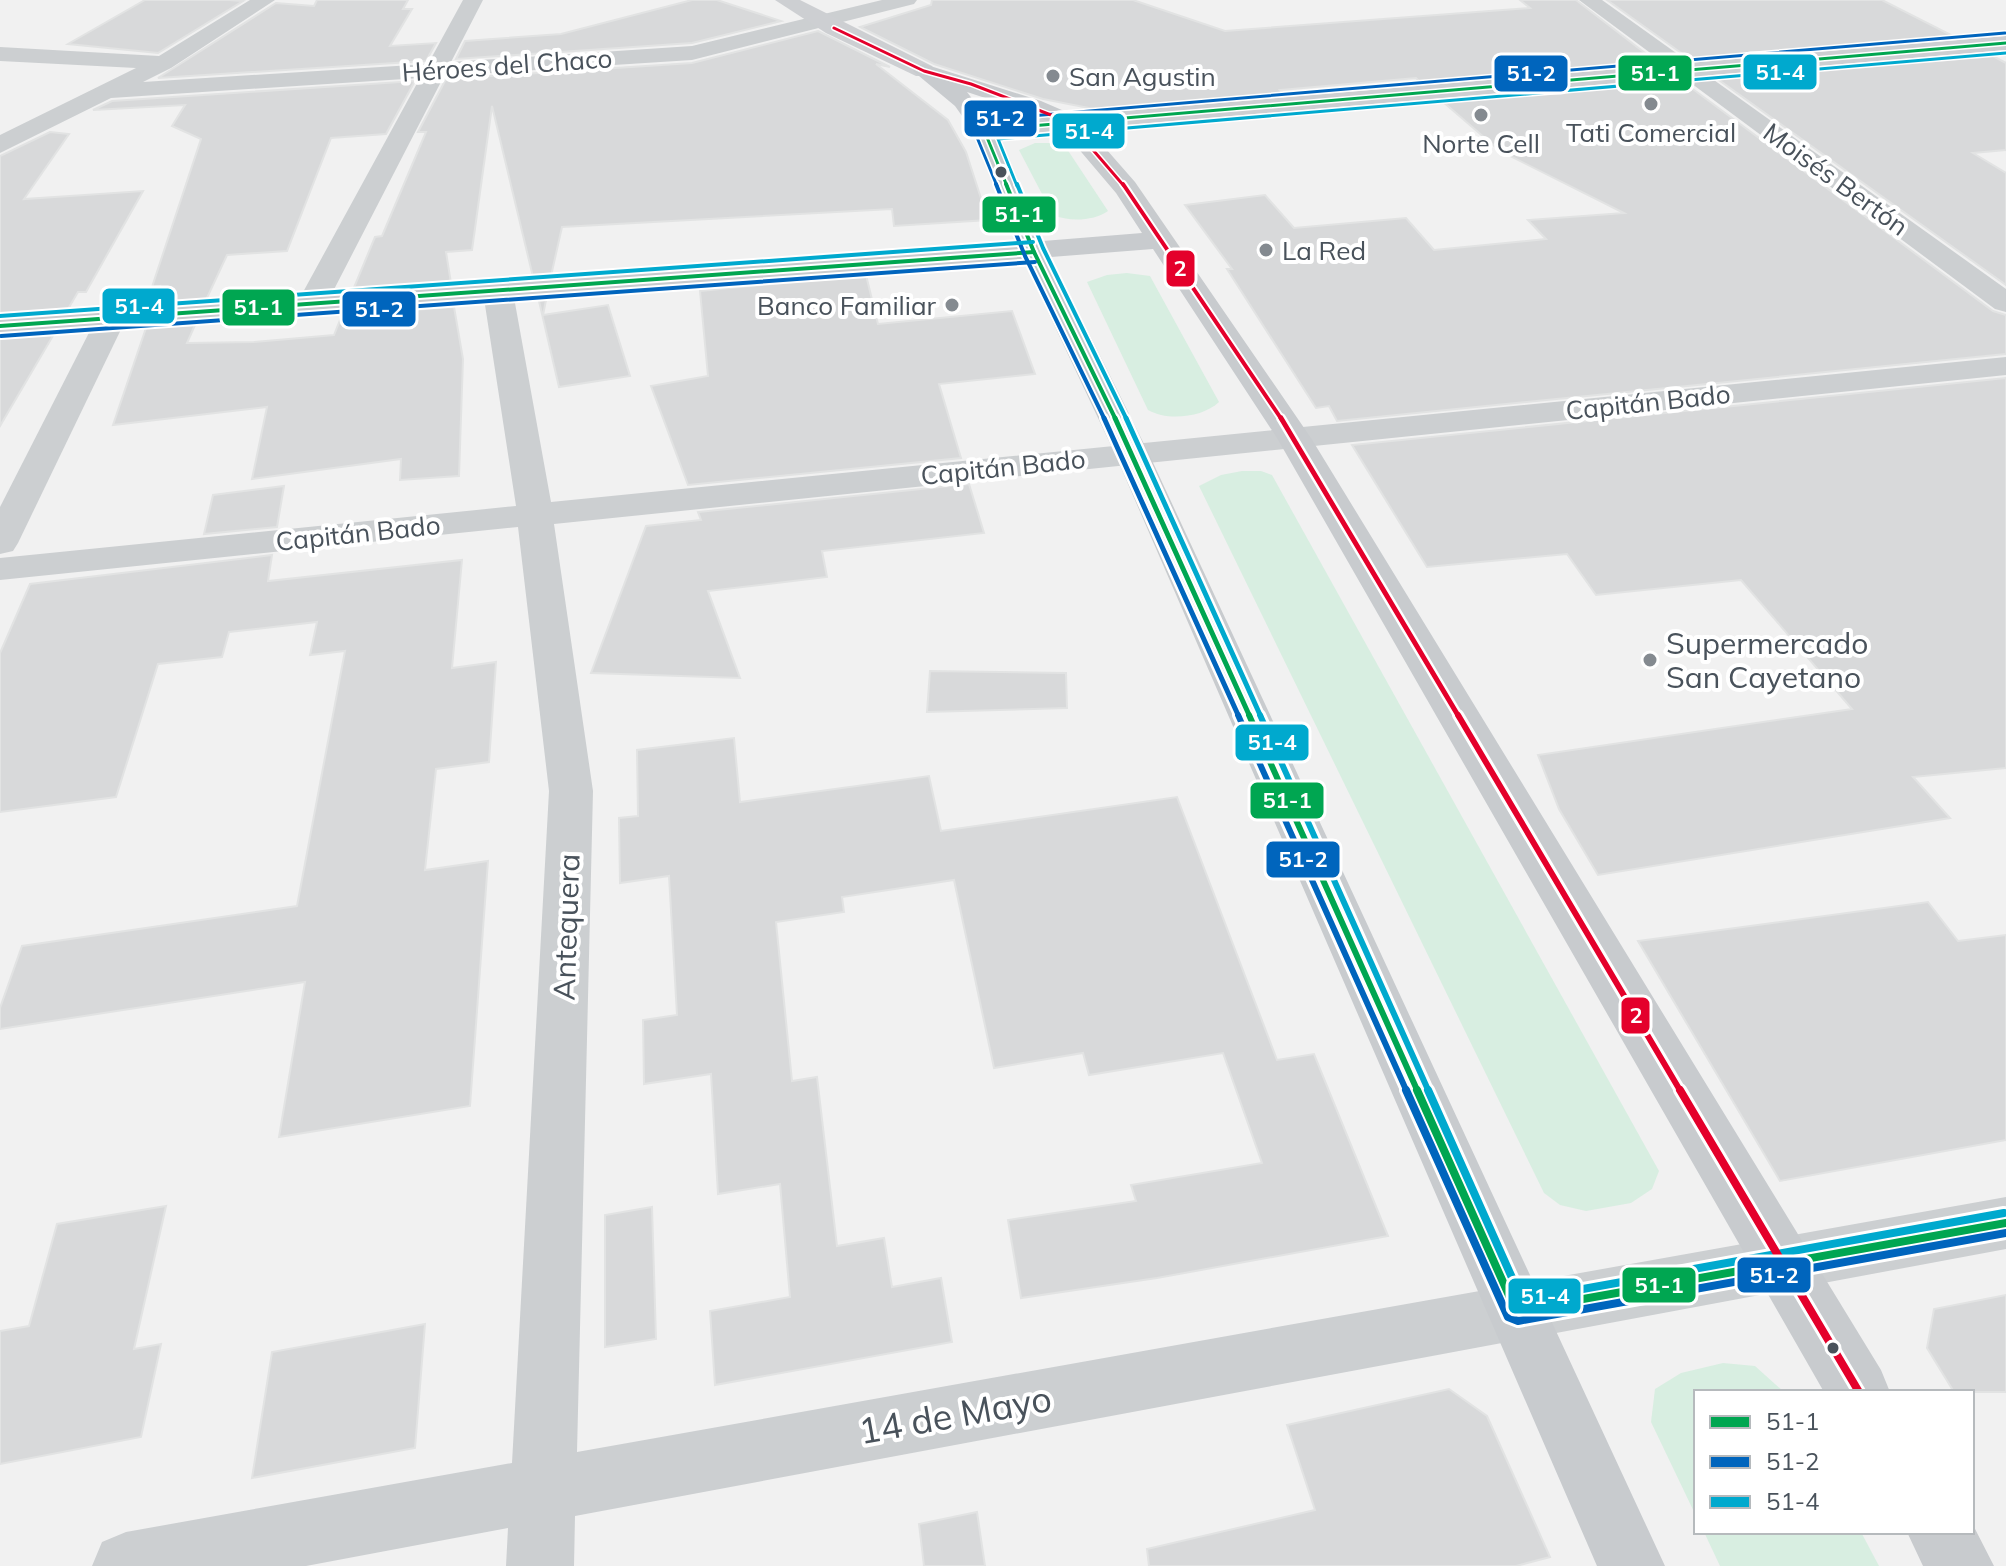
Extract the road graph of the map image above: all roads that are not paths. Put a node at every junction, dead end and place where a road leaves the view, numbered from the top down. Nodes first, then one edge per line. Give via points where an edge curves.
1 (265, 0) edge
2 (473, 0) edge
3 (785, 0) edge
4 (907, 0) edge
5 (1589, 0) edge
6 (823, 21) junction
7 (2006, 43) edge
8 (0, 54) edge
9 (163, 63) junction
10 (438, 68) junction
11 (1686, 70) junction
12 (924, 71) junction
13 (101, 92) junction
14 (1069, 122) junction
15 (984, 130) junction
16 (0, 145) edge
17 (1160, 240) junction
18 (1034, 252) junction
19 (498, 292) junction
20 (2006, 303) edge
21 (311, 305) junction
22 (111, 319) junction
23 (0, 326) edge
24 (2006, 366) edge
25 (1294, 438) junction
26 (1132, 454) junction
27 (535, 515) junction
28 (0, 543) edge
29 (0, 569) edge
30 (2006, 1223) edge
31 (1785, 1263) junction
32 (1516, 1311) junction
33 (1858, 1390) edge
34 (543, 1489) junction
35 (1941, 1534) edge
36 (126, 1566) edge
37 (540, 1566) edge
38 (1631, 1566) edge
39 (1960, 1566) edge

1 - 9 street
2 - 10 street
3 - 6 street
4 - 6 street, Héroes del Chaco
5 - 11 street, Moisés Bertón
6 - 10 street, Héroes del Chaco via 692,53
6 - 12 street
7 - 11 street
8 - 9 street
9 - 13 street
10 - 13 street, Héroes del Chaco
10 - 21 street
11 - 14 street
11 - 20 street, Moisés Bertón
12 - 14 main road
12 - 15 main road via 964,101
13 - 16 street
14 - 15 street
14 - 17 main road via 1126,188
15 - 18 main road
17 - 18 main road
17 - 25 main road
18 - 19 main road
18 - 26 main road
19 - 21 main road
19 - 27 street, Antequera
21 - 22 main road
22 - 23 main road
22 - 28 street
24 - 25 street, Capitán Bado
25 - 26 street, Capitán Bado
25 - 31 main road
26 - 27 street, Capitán Bado
26 - 32 main road
27 - 29 street, Capitán Bado
27 - 34 street, Antequera via 571,791
30 - 31 street, 14 de Mayo
31 - 32 street, 14 de Mayo
31 - 33 main road
32 - 34 street, 14 de Mayo
32 - 38 main road
34 - 36 street, 14 de Mayo
34 - 37 street, Antequera
35 - 39 main road

